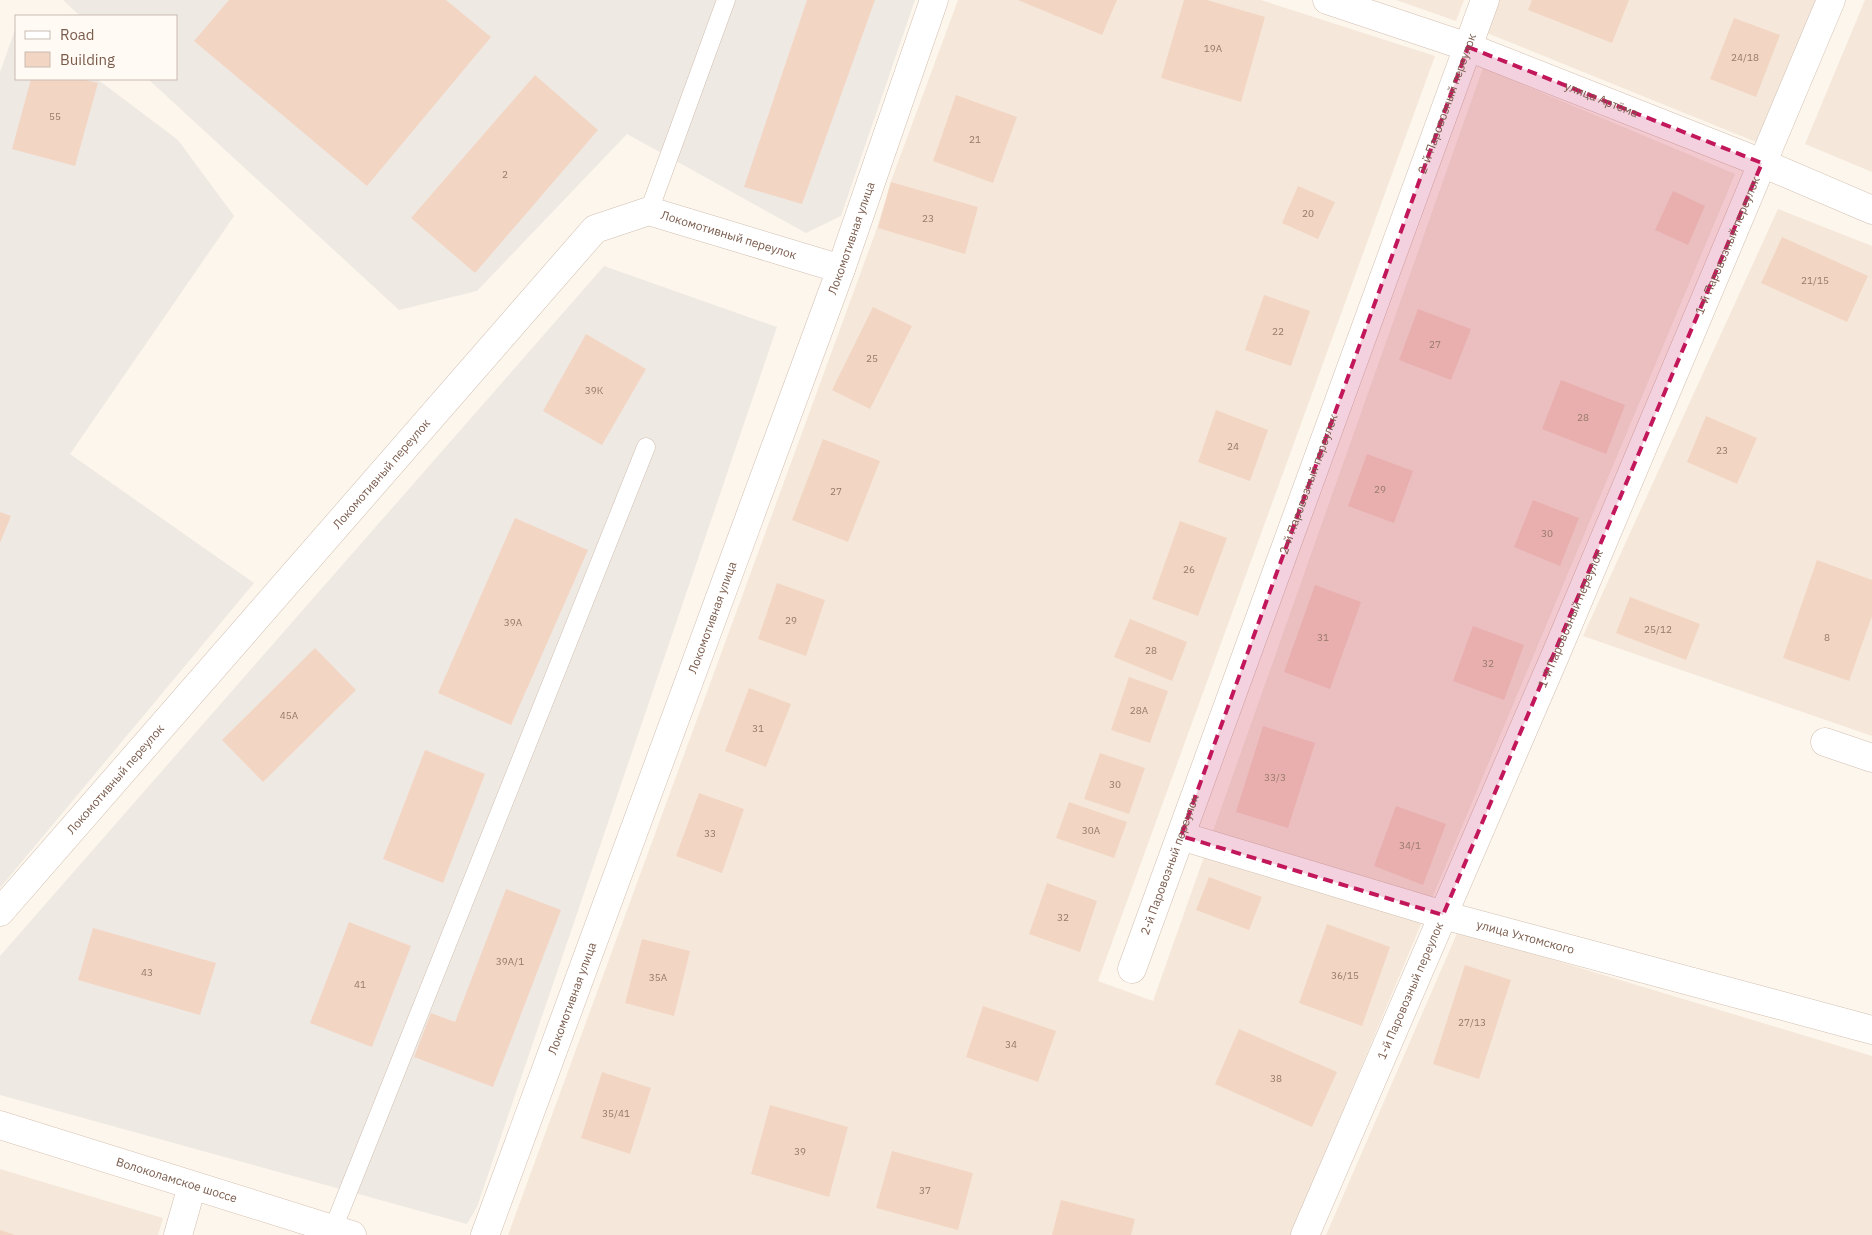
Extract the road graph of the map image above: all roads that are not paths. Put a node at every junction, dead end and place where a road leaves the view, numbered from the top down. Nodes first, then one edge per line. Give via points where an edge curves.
1 (726, 0) edge
2 (934, 0) edge
3 (1327, 0) edge
4 (1485, 0) edge
5 (1831, 0) edge
6 (1468, 47) junction
7 (1762, 163) junction
8 (649, 210) junction
9 (1872, 210) edge
10 (841, 269) junction
11 (646, 447) dead end
12 (1825, 742) dead end
13 (1872, 758) edge
14 (1181, 836) junction
15 (0, 912) edge
16 (1443, 915) junction
17 (1132, 969) dead end
18 (1872, 1030) edge
19 (0, 1125) edge
20 (192, 1186) junction
21 (343, 1232) edge
22 (178, 1235) edge
23 (485, 1235) edge
24 (1305, 1235) edge

1 - 8 lane
2 - 10 street, Локомотивная улица
3 - 6 street, улица Артёма
4 - 6 street, 2-й Паровозный переулок
5 - 7 street, 1-й Паровозный переулок
6 - 7 street, улица Артёма
6 - 14 street, 2-й Паровозный переулок
7 - 9 street, улица Артёма
7 - 16 street, 1-й Паровозный переулок
8 - 10 street, Локомотивный переулок
8 - 15 street, Локомотивный переулок via 595,229
10 - 23 street, Локомотивная улица
11 - 21 lane
12 - 13 street
14 - 16 street, улица Ухтомского
14 - 17 street, 2-й Паровозный переулок
16 - 18 street, улица Ухтомского
16 - 24 street, 1-й Паровозный переулок
19 - 20 street, Волоколамское шоссе
20 - 21 street, Волоколамское шоссе
20 - 22 street

